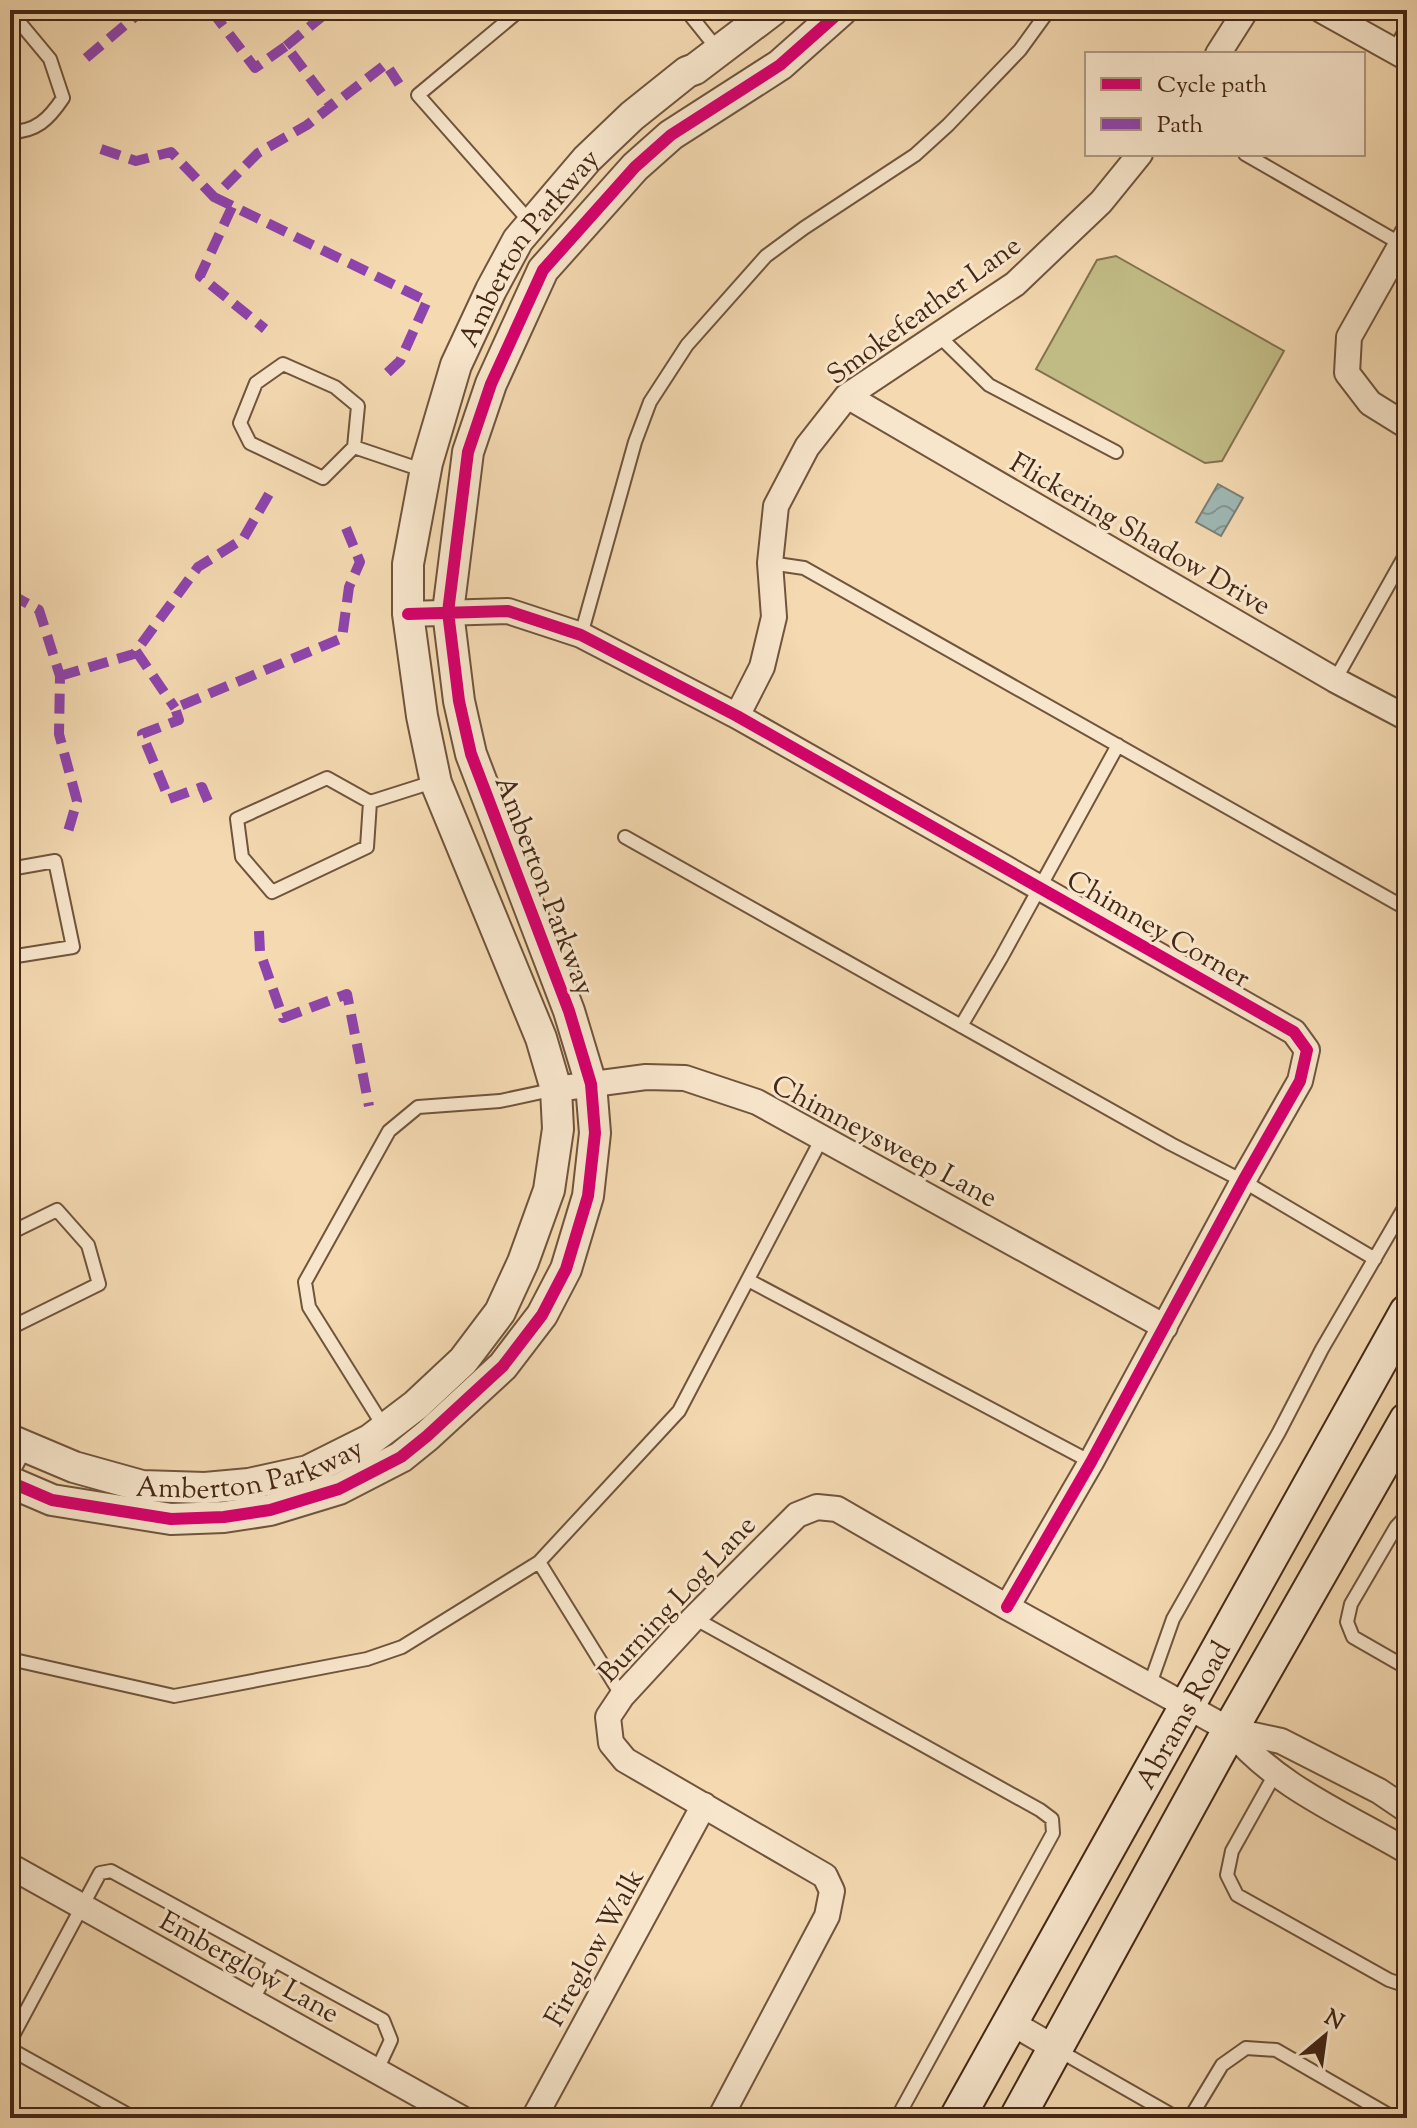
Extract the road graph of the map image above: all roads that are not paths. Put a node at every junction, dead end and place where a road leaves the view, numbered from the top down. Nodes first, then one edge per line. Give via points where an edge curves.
1 (520, 10) edge
2 (686, 10) edge
3 (773, 10) edge
4 (842, 10) edge
5 (1049, 10) edge
6 (1246, 10) edge
7 (1321, 10) edge
8 (10, 11) edge
9 (1407, 27) edge
10 (719, 51) junction
11 (1219, 52) edge
12 (1400, 55) edge
13 (10, 132) edge
14 (1138, 156) edge
15 (1249, 156) edge
16 (532, 224) junction
17 (1404, 239) edge
18 (938, 335) junction
19 (847, 396) junction
20 (1407, 426) edge
21 (354, 447) junction
22 (1116, 452) dead end
23 (425, 471) junction
24 (1407, 552) edge
25 (770, 563) junction
26 (448, 612) junction
27 (408, 614) junction
28 (581, 635) junction
29 (1335, 680) junction
30 (737, 716) junction
31 (1407, 718) edge
32 (1118, 745) junction
33 (436, 781) junction
34 (370, 802) junction
35 (625, 837) dead end
36 (10, 869) edge
37 (1039, 887) junction
38 (1407, 909) edge
39 (10, 957) edge
40 (961, 1026) junction
41 (591, 1084) junction
42 (556, 1089) junction
43 (822, 1138) junction
44 (1243, 1181) junction
45 (1407, 1203) edge
46 (10, 1233) edge
47 (1375, 1259) junction
48 (748, 1280) junction
49 (1407, 1312) edge
50 (1165, 1327) junction
51 (10, 1328) edge
52 (1407, 1420) edge
53 (385, 1429) junction
54 (13, 1450) edge
55 (1091, 1462) junction
56 (10, 1482) edge
57 (1407, 1515) edge
58 (539, 1562) junction
59 (1007, 1607) junction
60 (694, 1618) junction
61 (10, 1659) edge
62 (1407, 1668) edge
63 (1150, 1684) junction
64 (622, 1696) junction
65 (1186, 1704) junction
66 (1230, 1730) junction
67 (1275, 1774) junction
68 (704, 1805) junction
69 (1407, 1810) edge
70 (1407, 1851) edge
71 (10, 1866) edge
72 (81, 1906) junction
73 (274, 1961) junction
74 (1407, 1986) edge
75 (252, 2001) junction
76 (1010, 2022) junction
77 (10, 2041) edge
78 (1055, 2048) junction
79 (10, 2049) edge
80 (377, 2070) junction
81 (10, 2111) edge
82 (22, 2118) edge
83 (134, 2118) edge
84 (461, 2118) edge
85 (534, 2118) edge
86 (720, 2118) edge
87 (897, 2118) edge
88 (957, 2118) edge
89 (1017, 2118) edge
90 (1177, 2118) edge
91 (1190, 2118) edge
92 (1394, 2118) edge

1 - 16 lane via 418,95
2 - 10 lane
3 - 10 street, Amberton Parkway
4 - 26 street, Amberton Parkway via 780,65 671,135 543,270 491,384 468,452
5 - 28 lane via 1020,50 948,125 915,155 766,256 687,345 650,402 635,442
6 - 11 street
7 - 12 street
8 - 13 lane via 50,59 63,98 49,118 30,130
9 - 12 lane
10 - 16 street, Amberton Parkway via 632,116
14 - 18 street, Smokefeather Lane via 1101,202 1015,284
15 - 17 lane
16 - 23 street, Amberton Parkway via 491,290 456,365
17 - 20 street via 1349,337 1347,373 1370,403
18 - 19 street, Smokefeather Lane
18 - 22 lane via 989,385
19 - 25 street, Smokefeather Lane via 807,447 776,506
19 - 29 street, Flickering Shadow Drive
21 - 21 lane via 358,406 335,387 283,364 256,383 240,423 250,443 323,478
21 - 23 lane
23 - 27 street, Amberton Parkway via 408,564
24 - 29 lane
25 - 30 street, Smokefeather Lane via 774,617 762,667
25 - 32 lane via 804,568
26 - 27 street, Chimney Corner
26 - 28 street, Chimney Corner via 508,611
26 - 41 street, Amberton Parkway via 471,754 569,1011
27 - 33 street, Amberton Parkway
28 - 30 street, Chimney Corner
29 - 31 street, Flickering Shadow Drive
30 - 37 street, Chimney Corner
32 - 37 lane
32 - 38 lane
33 - 34 lane
33 - 42 street, Amberton Parkway via 541,1038
34 - 34 lane via 367,847 272,892 242,857 237,819 327,778
35 - 40 lane
36 - 39 lane via 55,861 73,947
37 - 40 lane
37 - 44 street, Chimney Corner via 1294,1032 1307,1050 1300,1081
40 - 44 lane
41 - 42 street, Chimneysweep Lane
41 - 43 street, Chimneysweep Lane via 685,1078 757,1102
41 - 56 street, Amberton Parkway via 595,1133 588,1196 566,1269 542,1315 503,1366 401,1457 339,1489 270,1510 224,1517 171,1519 52,1500
42 - 53 street, Amberton Parkway via 558,1129 549,1190 500,1312 463,1361
42 - 53 lane via 500,1101 418,1107 389,1131 305,1282 309,1307
43 - 48 lane
43 - 50 street, Chimneysweep Lane
44 - 47 lane
44 - 50 street, Chimney Corner
45 - 47 lane
46 - 51 lane via 57,1210 88,1245 99,1284
47 - 63 lane via 1173,1619
48 - 55 lane
48 - 58 lane via 679,1411
49 - 65 main road, Abrams Road
50 - 55 street, Chimney Corner
52 - 66 main road, Abrams Road
53 - 54 street, Amberton Parkway via 346,1455 308,1471 205,1488 142,1486
55 - 59 street, Chimney Corner
57 - 62 lane via 1351,1604 1347,1622 1353,1637
58 - 61 lane via 402,1647 367,1659 174,1696
58 - 64 lane
59 - 60 street, Burning Log Lane via 837,1509 817,1507 797,1515
59 - 63 street, Burning Log Lane
60 - 64 street, Burning Log Lane
60 - 87 lane via 1052,1819 1053,1833
63 - 65 street, Burning Log Lane
64 - 68 street, Burning Log Lane via 608,1717 611,1743 625,1760
65 - 66 street, Burning Log Lane
65 - 76 main road, Abrams Road
66 - 67 street, Burning Log Lane
66 - 69 street, Burning Log Lane via 1281,1741
66 - 78 main road, Abrams Road
67 - 70 street, Burning Log Lane
67 - 74 lane via 1232,1851 1227,1875 1237,1895
68 - 85 street, Fireglow Walk
68 - 86 street, Burning Log Lane via 825,1876 832,1891 827,1916
71 - 72 street, Emberglow Lane
72 - 73 lane via 100,1873 111,1871
72 - 75 street, Emberglow Lane
72 - 77 lane
73 - 75 lane
73 - 80 lane via 383,2020 391,2040
75 - 80 street, Emberglow Lane
76 - 78 street
76 - 88 main road, Abrams Road
78 - 89 main road, Abrams Road
78 - 90 lane
79 - 83 lane
80 - 84 street, Emberglow Lane
81 - 82 lane
91 - 92 lane via 1222,2065 1246,2048 1276,2050

